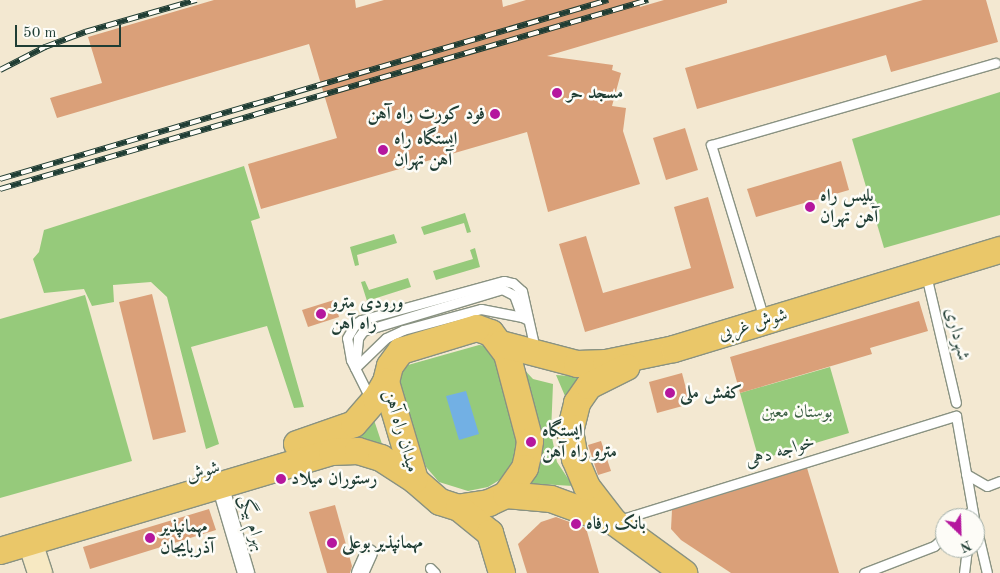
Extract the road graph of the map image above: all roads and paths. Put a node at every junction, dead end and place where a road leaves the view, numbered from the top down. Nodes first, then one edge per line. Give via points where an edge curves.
1 (995, 63) dead end
2 (1000, 250) edge
3 (925, 273) junction
4 (525, 319) junction
5 (765, 322) junction
6 (501, 344) junction
7 (674, 349) junction
8 (536, 354) junction
9 (355, 368) junction
10 (386, 382) junction
11 (956, 403) dead end
12 (372, 404) junction
13 (966, 474) junction
14 (414, 480) junction
15 (1000, 481) edge
16 (220, 485) junction
17 (506, 495) junction
18 (459, 508) junction
19 (971, 508) edge
20 (614, 522) junction
21 (0, 533) edge
22 (30, 542) junction
23 (935, 545) edge
24 (0, 551) edge
25 (370, 553) dead end
26 (966, 558) edge
27 (983, 558) edge
28 (40, 573) edge
29 (246, 573) edge
30 (360, 573) edge
31 (502, 573) edge
32 (684, 573) edge
33 (864, 573) edge
34 (964, 573) edge
35 (987, 573) edge

1 - 5 lane via 711,145
2 - 3 main road, شوش غربی
3 - 5 main road, شوش غربی
3 - 11 lane, شهرداری
4 - 8 lane
4 - 9 lane via 481,309 404,330 386,338
4 - 9 lane via 522,292 514,283 504,281 355,324 347,338
5 - 7 main road, شوش غربی
6 - 8 main road, شوش غربی
6 - 10 main road, میدان راه آهن via 491,333 477,328 405,349 390,366
6 - 17 main road, میدان راه آهن via 508,354 530,441 525,468
7 - 8 main road, شوش غربی via 596,364 577,364
7 - 20 main road via 597,380 582,396 572,417 570,432 575,459 594,498
9 - 12 lane
10 - 12 main road, شوش
10 - 14 main road, میدان راه آهن
12 - 21 main road, شوش via 344,430
13 - 15 lane via 988,486
13 - 19 lane
13 - 20 lane, خواجه دهی via 956,416
14 - 16 main road, شوش via 381,458 358,451 332,452
14 - 18 main road, میدان راه آهن via 440,502
16 - 22 main road, شوش
16 - 29 street, بهرام بیگی
17 - 18 main road via 488,503
17 - 20 main road via 551,499
18 - 31 main road, میدان راه آهن via 490,533
20 - 32 main road
22 - 24 main road, شوش
22 - 28 street
23 - 33 lane
25 - 30 street
26 - 34 lane
27 - 35 lane

